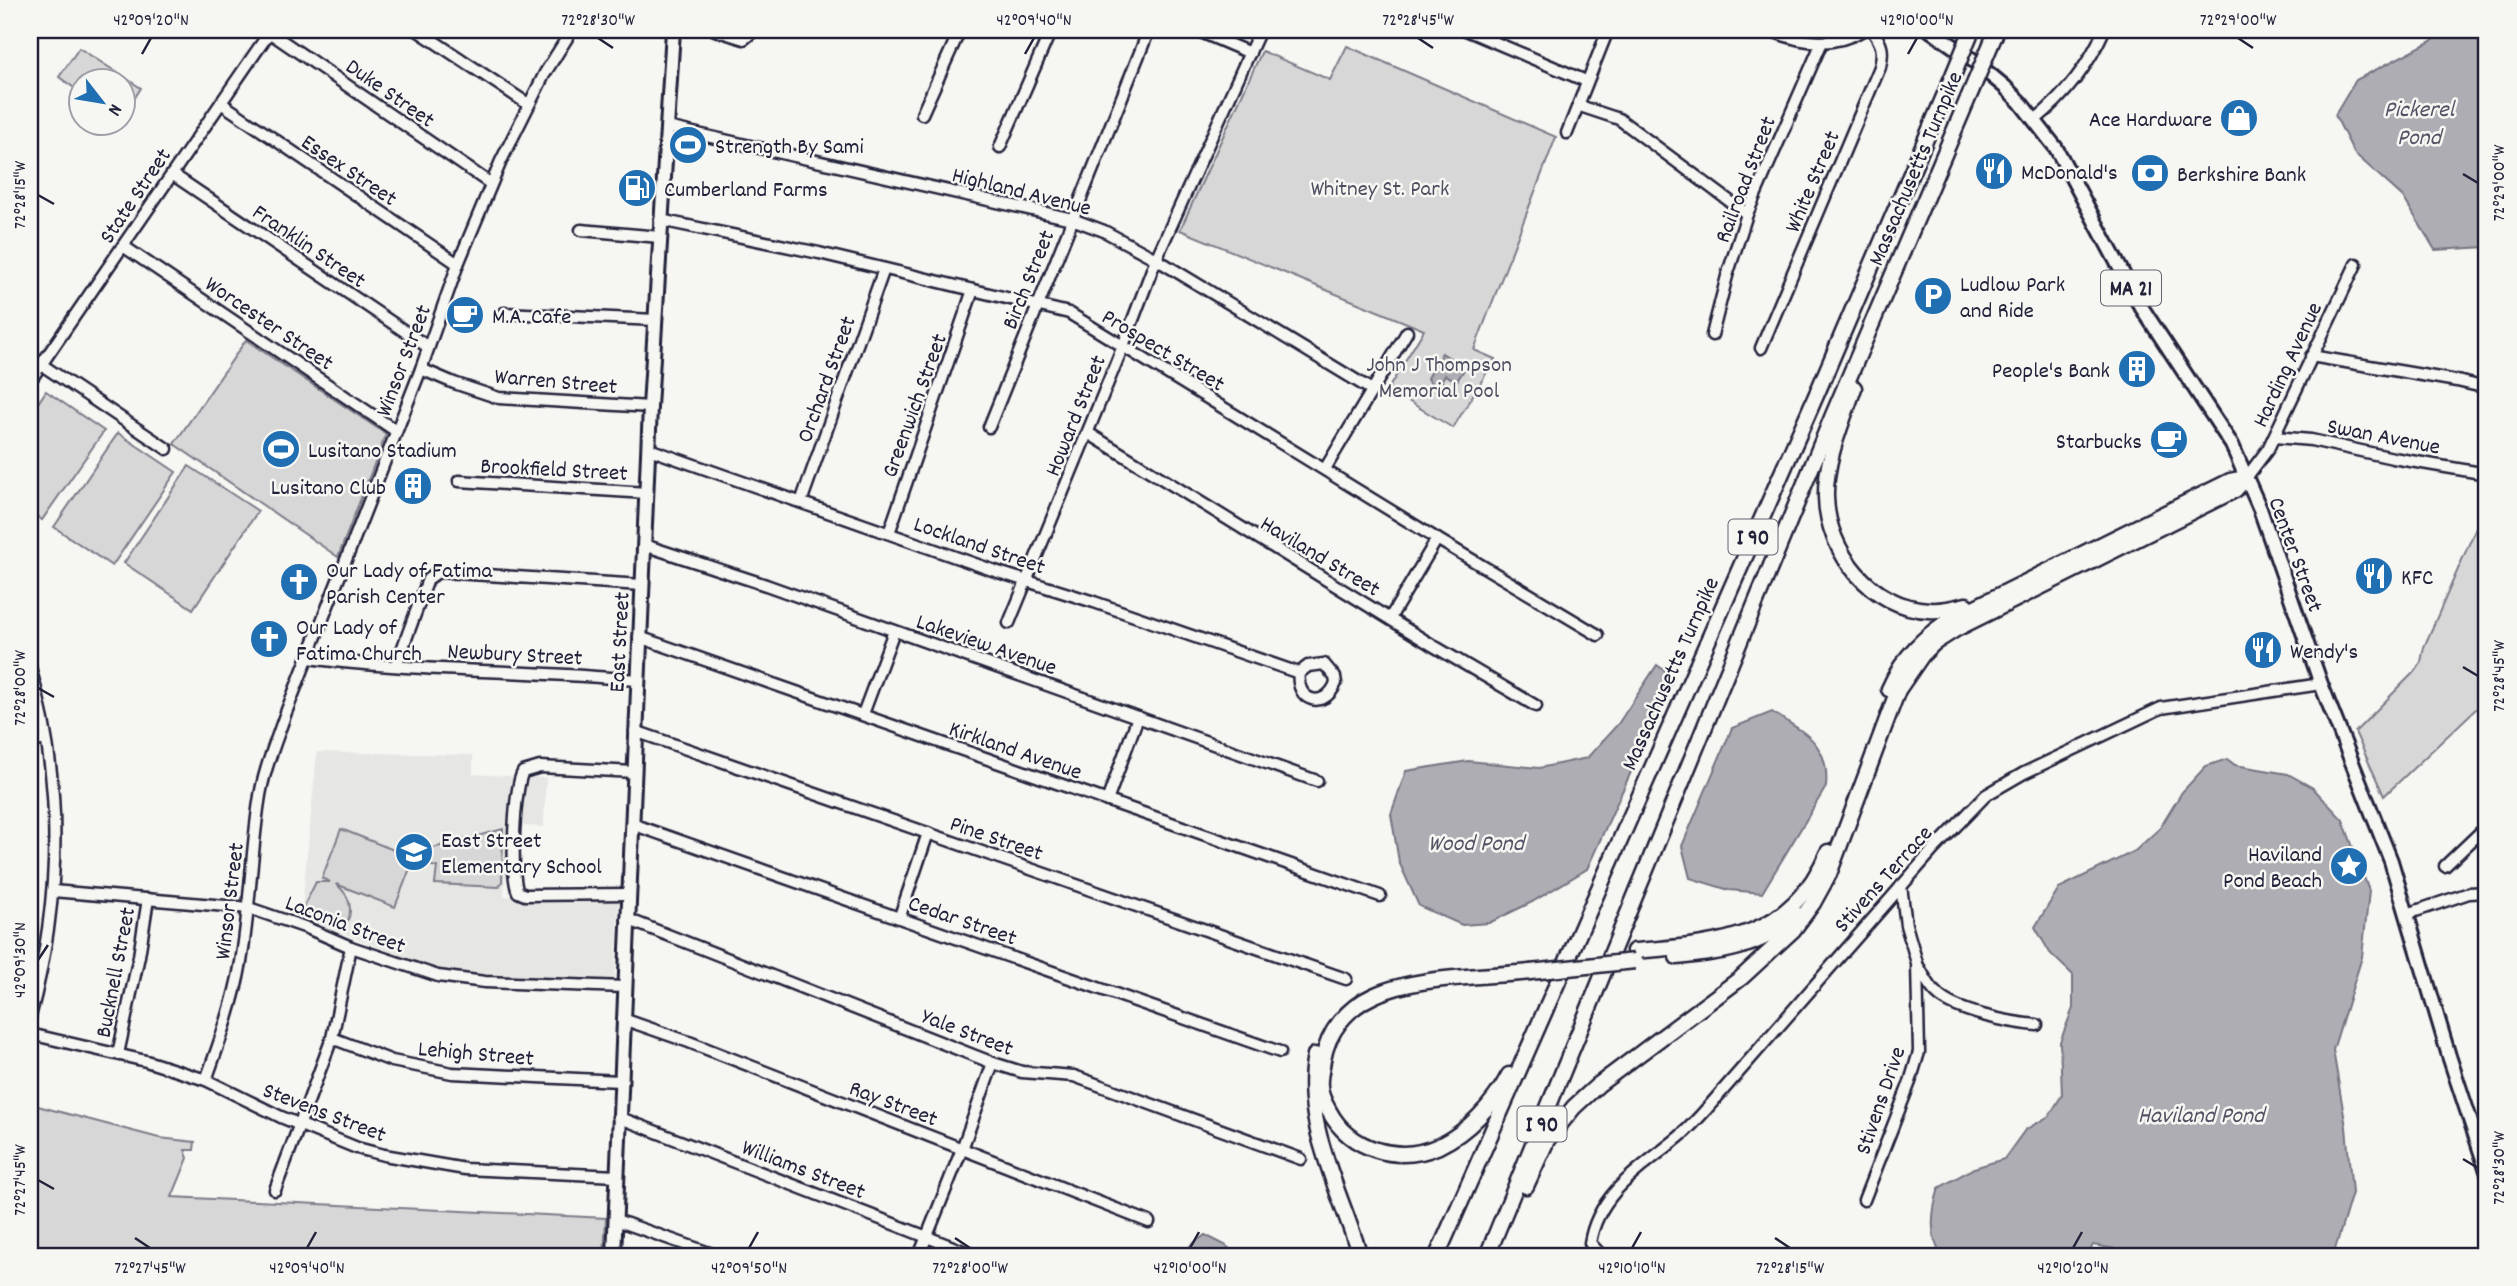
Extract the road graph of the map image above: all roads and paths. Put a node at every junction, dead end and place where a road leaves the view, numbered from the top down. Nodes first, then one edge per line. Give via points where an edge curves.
1 (417, 30) edge
2 (571, 30) edge
3 (673, 30) edge
4 (715, 30) edge
5 (755, 30) edge
6 (960, 30) edge
7 (1051, 30) edge
8 (1149, 30) edge
9 (1196, 30) edge
10 (1260, 30) edge
11 (1466, 30) edge
12 (1608, 30) edge
13 (1770, 30) edge
14 (1863, 30) edge
15 (1872, 30) edge
16 (1930, 30) edge
17 (1997, 30) edge
18 (2104, 30) edge
19 (270, 31) edge
20 (1972, 31) edge
21 (1822, 42) junction
22 (1250, 54) junction
23 (1586, 81) junction
24 (220, 103) junction
25 (528, 104) junction
26 (1580, 106) junction
27 (922, 114) dead end
28 (2035, 120) junction
29 (667, 127) junction
30 (1567, 133) dead end
31 (1000, 147) dead end
32 (172, 174) junction
33 (492, 184) junction
34 (1747, 214) junction
35 (1072, 219) junction
36 (660, 220) junction
37 (1914, 226) junction
38 (581, 230) dead end
39 (660, 237) junction
40 (123, 246) junction
41 (1156, 259) junction
42 (458, 264) junction
43 (2356, 264) dead end
44 (884, 270) junction
45 (973, 290) junction
46 (1038, 305) junction
47 (504, 313) dead end
48 (656, 320) junction
49 (1407, 332) dead end
50 (1712, 335) dead end
51 (1123, 346) junction
52 (428, 347) junction
53 (1761, 348) dead end
54 (2311, 356) junction
55 (42, 365) junction
56 (421, 369) junction
57 (30, 382) edge
58 (2487, 388) edge
59 (1372, 390) junction
60 (650, 407) junction
61 (989, 427) dead end
62 (396, 430) junction
63 (1088, 433) junction
64 (2274, 437) junction
65 (167, 449) dead end
66 (649, 449) junction
67 (1325, 469) junction
68 (2487, 474) edge
69 (2246, 478) junction
70 (459, 481) dead end
71 (647, 493) junction
72 (801, 502) junction
73 (889, 533) junction
74 (1437, 539) junction
75 (644, 545) junction
76 (1027, 582) junction
77 (642, 585) junction
78 (1992, 598) junction
79 (1390, 618) junction
80 (1009, 623) dead end
81 (894, 631) junction
82 (1598, 635) dead end
83 (639, 637) junction
84 (308, 658) junction
85 (396, 666) junction
86 (30, 667) edge
87 (1299, 673) dead end
88 (637, 680) junction
89 (2321, 684) junction
90 (1536, 706) dead end
91 (863, 714) junction
92 (1138, 717) junction
93 (635, 731) junction
94 (45, 739) junction
95 (30, 742) edge
96 (634, 772) junction
97 (1317, 781) dead end
98 (1107, 801) junction
99 (632, 824) junction
100 (2487, 826) edge
101 (928, 833) junction
102 (1837, 856) junction
103 (2445, 866) dead end
104 (1901, 886) junction
105 (53, 891) junction
106 (2487, 892) edge
107 (628, 894) junction
108 (1380, 896) dead end
109 (148, 899) junction
110 (249, 908) junction
111 (2407, 914) junction
112 (900, 916) junction
113 (627, 919) junction
114 (351, 947) junction
115 (1635, 956) junction
116 (1917, 962) junction
117 (1532, 967) junction
118 (1346, 979) dead end
119 (625, 987) junction
120 (1549, 1000) junction
121 (30, 1017) edge
122 (624, 1019) junction
123 (2037, 1025) dead end
124 (30, 1034) edge
125 (332, 1038) junction
126 (1280, 1052) dead end
127 (118, 1054) junction
128 (993, 1063) junction
129 (206, 1080) junction
130 (620, 1081) junction
131 (618, 1117) junction
132 (301, 1125) junction
133 (962, 1149) junction
134 (1301, 1159) dead end
135 (2487, 1171) edge
136 (617, 1176) junction
137 (275, 1190) dead end
138 (1864, 1200) dead end
139 (615, 1220) junction
140 (1149, 1222) dead end
141 (926, 1236) junction
142 (614, 1256) edge
143 (718, 1256) edge
144 (919, 1256) edge
145 (976, 1256) edge
146 (1360, 1256) edge
147 (1437, 1256) edge
148 (1489, 1256) edge
149 (1602, 1256) edge

1 - 25 street
2 - 25 street, Winsor Street
3 - 29 main road, East Street
4 - 5 street via 744,39
6 - 27 street
7 - 31 street
8 - 35 street, Birch Street
9 - 22 street
10 - 22 street, Howard Street
11 - 23 street
12 - 23 street
13 - 21 street via 1796,40
14 - 21 street
15 - 53 street, White Street via 1882,42 1880,67
16 - 28 main road, Center Street / MA 21 via 1990,74
17 - 37 highway, Massachusetts Turnpike / I 90, bridge
18 - 28 street via 2075,82
19 - 24 street, State Street
19 - 33 street, Duke Street
20 - 120 highway, Massachusetts Turnpike / I 90, bridge
21 - 34 street, Railroad Street
22 - 41 street, Howard Street
23 - 26 street
24 - 32 street, State Street
24 - 42 street, Essex Street
25 - 33 street, Winsor Street
26 - 30 street
26 - 34 street via 1619,119
28 - 69 main road, Center Street / MA 21 via 2056,148 2138,302 2231,445
29 - 35 street, Highland Avenue
29 - 36 main road, East Street
32 - 40 street, State Street
32 - 52 street, Franklin Street
33 - 42 street, Winsor Street
34 - 50 street, Railroad Street
35 - 41 street, Highland Avenue
35 - 46 street, Birch Street
36 - 39 main road, East Street
36 - 44 street, Prospect Street
37 - 78 highway via 1831,457 1826,496 1829,525 1856,574 1880,593 1911,608 1947,610
37 - 148 highway, Massachusetts Turnpike / I 90
38 - 39 street
39 - 48 main road, East Street
40 - 55 street, State Street
40 - 62 street, Worcester Street
41 - 51 street, Howard Street
41 - 59 street, Highland Avenue
42 - 52 street, Winsor Street
43 - 54 street, Harding Avenue
44 - 45 street, Prospect Street
44 - 72 street, Orchard Street
45 - 46 street, Prospect Street
45 - 73 street, Greenwich Street
46 - 51 street, Prospect Street via 1069,313
46 - 61 street, Birch Street
47 - 48 street
48 - 60 main road, East Street
49 - 59 street
51 - 63 street, Howard Street
51 - 67 street, Prospect Street
52 - 56 street, Winsor Street
54 - 58 street
54 - 64 street, Harding Avenue
55 - 57 street, State Street
55 - 65 street
56 - 60 street, Warren Street via 499,398
56 - 62 street, Winsor Street
59 - 67 street
60 - 66 main road, East Street
62 - 84 street, Winsor Street
63 - 76 street, Howard Street
63 - 79 street, Haviland Street
64 - 68 street, Swan Avenue
64 - 69 street, Harding Avenue
66 - 71 main road, East Street
66 - 72 street, Lockland Street
67 - 74 street, Prospect Street
69 - 78 highway via 2230,481
69 - 89 main road, Center Street / MA 21
69 - 102 highway via 2235,490 1934,643 1898,690
70 - 71 street, Brookfield Street
71 - 75 main road, East Street
72 - 73 street, Lockland Street
73 - 76 street, Lockland Street
74 - 79 street
74 - 82 street, Prospect Street
75 - 77 main road, East Street
75 - 81 street, Lakeview Avenue
76 - 80 street, Howard Street
76 - 87 street, Lockland Street
77 - 83 main road, East Street
77 - 85 street via 438,572 428,579
78 - 115 highway via 1938,627 1904,661 1882,705 1828,854 1815,879 1788,910 1757,929 1720,942
79 - 90 street, Haviland Street
81 - 91 street
81 - 92 street, Lakeview Avenue
83 - 88 main road, East Street
83 - 91 street, Kirkland Avenue
84 - 85 street, Newbury Street
84 - 110 street, Winsor Street via 263,783
85 - 88 street, Newbury Street
86 - 94 street
88 - 93 main road, East Street
89 - 104 street, Stivens Terrace via 2161,708 2132,721 1986,795
89 - 111 main road, Center Street / MA 21 via 2378,824
91 - 98 street, Kirkland Avenue
92 - 97 street, Lakeview Avenue
92 - 98 street
93 - 96 main road, East Street
93 - 101 street, Pine Street
94 - 95 street
94 - 105 street via 54,793
96 - 99 main road, East Street
96 - 107 street via 540,767 523,772 517,788 513,872 518,892
98 - 108 street, Kirkland Avenue
99 - 107 main road, East Street
99 - 112 street, Cedar Street
100 - 103 street
101 - 112 street
101 - 118 street, Pine Street
102 - 115 highway via 1807,904 1769,936 1724,952
102 - 148 highway via 1813,903 1772,952 1574,1107 1547,1140
104 - 116 street, Stivens Drive
104 - 149 street, Stivens Terrace via 1709,1106 1618,1187 1592,1233 1590,1243
105 - 109 street, Laconia Street
105 - 121 street
106 - 111 street via 2469,892
107 - 113 main road, East Street
109 - 110 street, Laconia Street
109 - 127 street, Bucknell Street
110 - 114 street, Laconia Street
110 - 129 street, Winsor Street via 229,1016
111 - 135 main road, Center Street / MA 21
112 - 126 street, Cedar Street
113 - 119 main road, East Street
113 - 128 street, Yale Street
114 - 119 street, Laconia Street via 438,976
114 - 125 street
115 - 117 highway, bridge
116 - 123 street via 1937,994 1951,1003
116 - 138 street, Stivens Drive via 1919,1052
117 - 120 highway via 1392,988 1356,1005 1335,1028 1324,1054 1320,1086 1325,1104 1335,1121 1363,1146 1387,1153 1426,1151 1475,1120 1490,1104
117 - 146 highway via 1397,981 1354,1000 1328,1025 1311,1073 1312,1109
119 - 122 main road, East Street
120 - 147 highway, Massachusetts Turnpike / I 90
122 - 130 main road, East Street
122 - 133 street, Ray Street
124 - 127 street, Stevens Street
125 - 130 street, Lehigh Street via 392,1061 429,1069
125 - 132 street
127 - 129 street, Stevens Street
128 - 133 street
128 - 134 street, Yale Street via 1022,1072 1074,1076
129 - 132 street, Stevens Street
130 - 131 main road, East Street
131 - 136 main road, East Street
131 - 141 street, Williams Street
132 - 136 street, Stevens Street via 357,1149 433,1165
132 - 137 street
133 - 140 street, Ray Street
133 - 141 street
136 - 139 main road, East Street
139 - 142 main road, East Street
139 - 143 street
141 - 144 street
141 - 145 street, Williams Street

